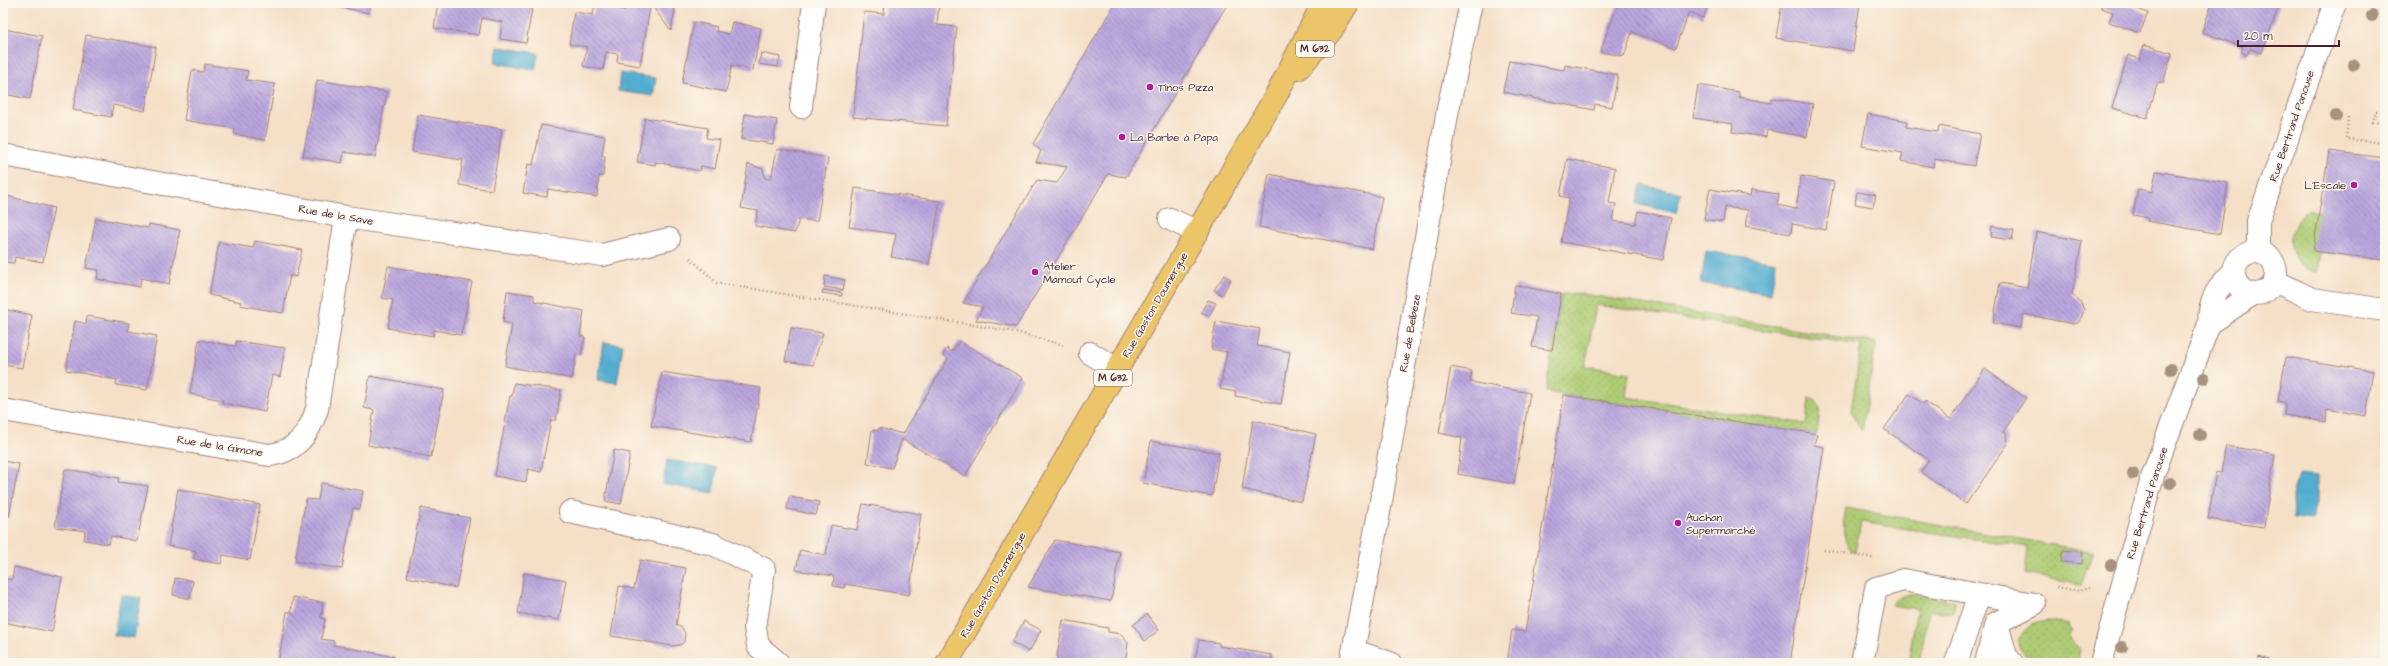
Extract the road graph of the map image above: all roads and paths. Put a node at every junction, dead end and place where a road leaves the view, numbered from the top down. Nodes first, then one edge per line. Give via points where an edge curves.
1 (814, 3) edge
2 (1323, 3) edge
3 (1348, 3) edge
4 (1470, 3) edge
5 (2335, 3) edge
6 (1278, 92) junction
7 (801, 106) dead end
8 (2385, 112) edge
9 (2348, 117) dead end
10 (2385, 124) edge
11 (2385, 143) edge
12 (3, 155) edge
13 (346, 217) junction
14 (1170, 219) dead end
15 (1197, 232) junction
16 (670, 239) joint
17 (2258, 252) junction
18 (2234, 271) junction
19 (2275, 281) junction
20 (2253, 294) junction
21 (2385, 310) edge
22 (2210, 324) junction
23 (1090, 353) joint
24 (1118, 370) junction
25 (3, 410) edge
26 (570, 512) dead end
27 (1979, 594) junction
28 (1996, 623) junction
29 (1352, 657) edge
30 (778, 663) edge
31 (947, 663) edge
32 (1390, 663) edge
33 (1862, 663) edge
34 (1956, 663) edge
35 (1986, 663) edge
36 (2012, 663) edge
37 (2100, 663) edge

1 - 7 street
2 - 6 main road, Rue Gaston Doumergue / M 632
3 - 6 main road, Rue Gaston Doumergue / M 632 via 1331,31
4 - 29 street, Rue de Belbèze via 1448,109
5 - 17 street, Rue Bertrand Panouse via 2258,221
6 - 15 main road, Rue Gaston Doumergue / M 632
8 - 10 path via 2376,111 2373,122
9 - 11 path via 2346,139
12 - 13 street, Rue de la Save
13 - 16 street, Rue de la Save via 602,255
13 - 25 street, Rue de la Gimone via 317,410 306,435 286,451 269,454
14 - 15 street
15 - 24 main road, Rue Gaston Doumergue / M 632
16 - 23 path via 717,283 1016,332
17 - 18 street via 2244,254
17 - 19 street via 2268,256 2275,265
18 - 20 street via 2237,284 2246,292
18 - 22 street, Rue Bertrand Panouse via 2223,282 2209,306
19 - 20 street via 2266,291
19 - 21 street via 2312,299
20 - 22 street
22 - 37 street, Rue Bertrand Panouse via 2153,475
23 - 24 street
24 - 31 main road, Rue Gaston Doumergue / M 632
26 - 30 street via 713,544 764,569 755,627 758,646
27 - 28 street via 2034,604
27 - 33 street via 1903,580 1876,588
27 - 34 street
28 - 35 street
28 - 36 street via 2006,656
29 - 32 street

